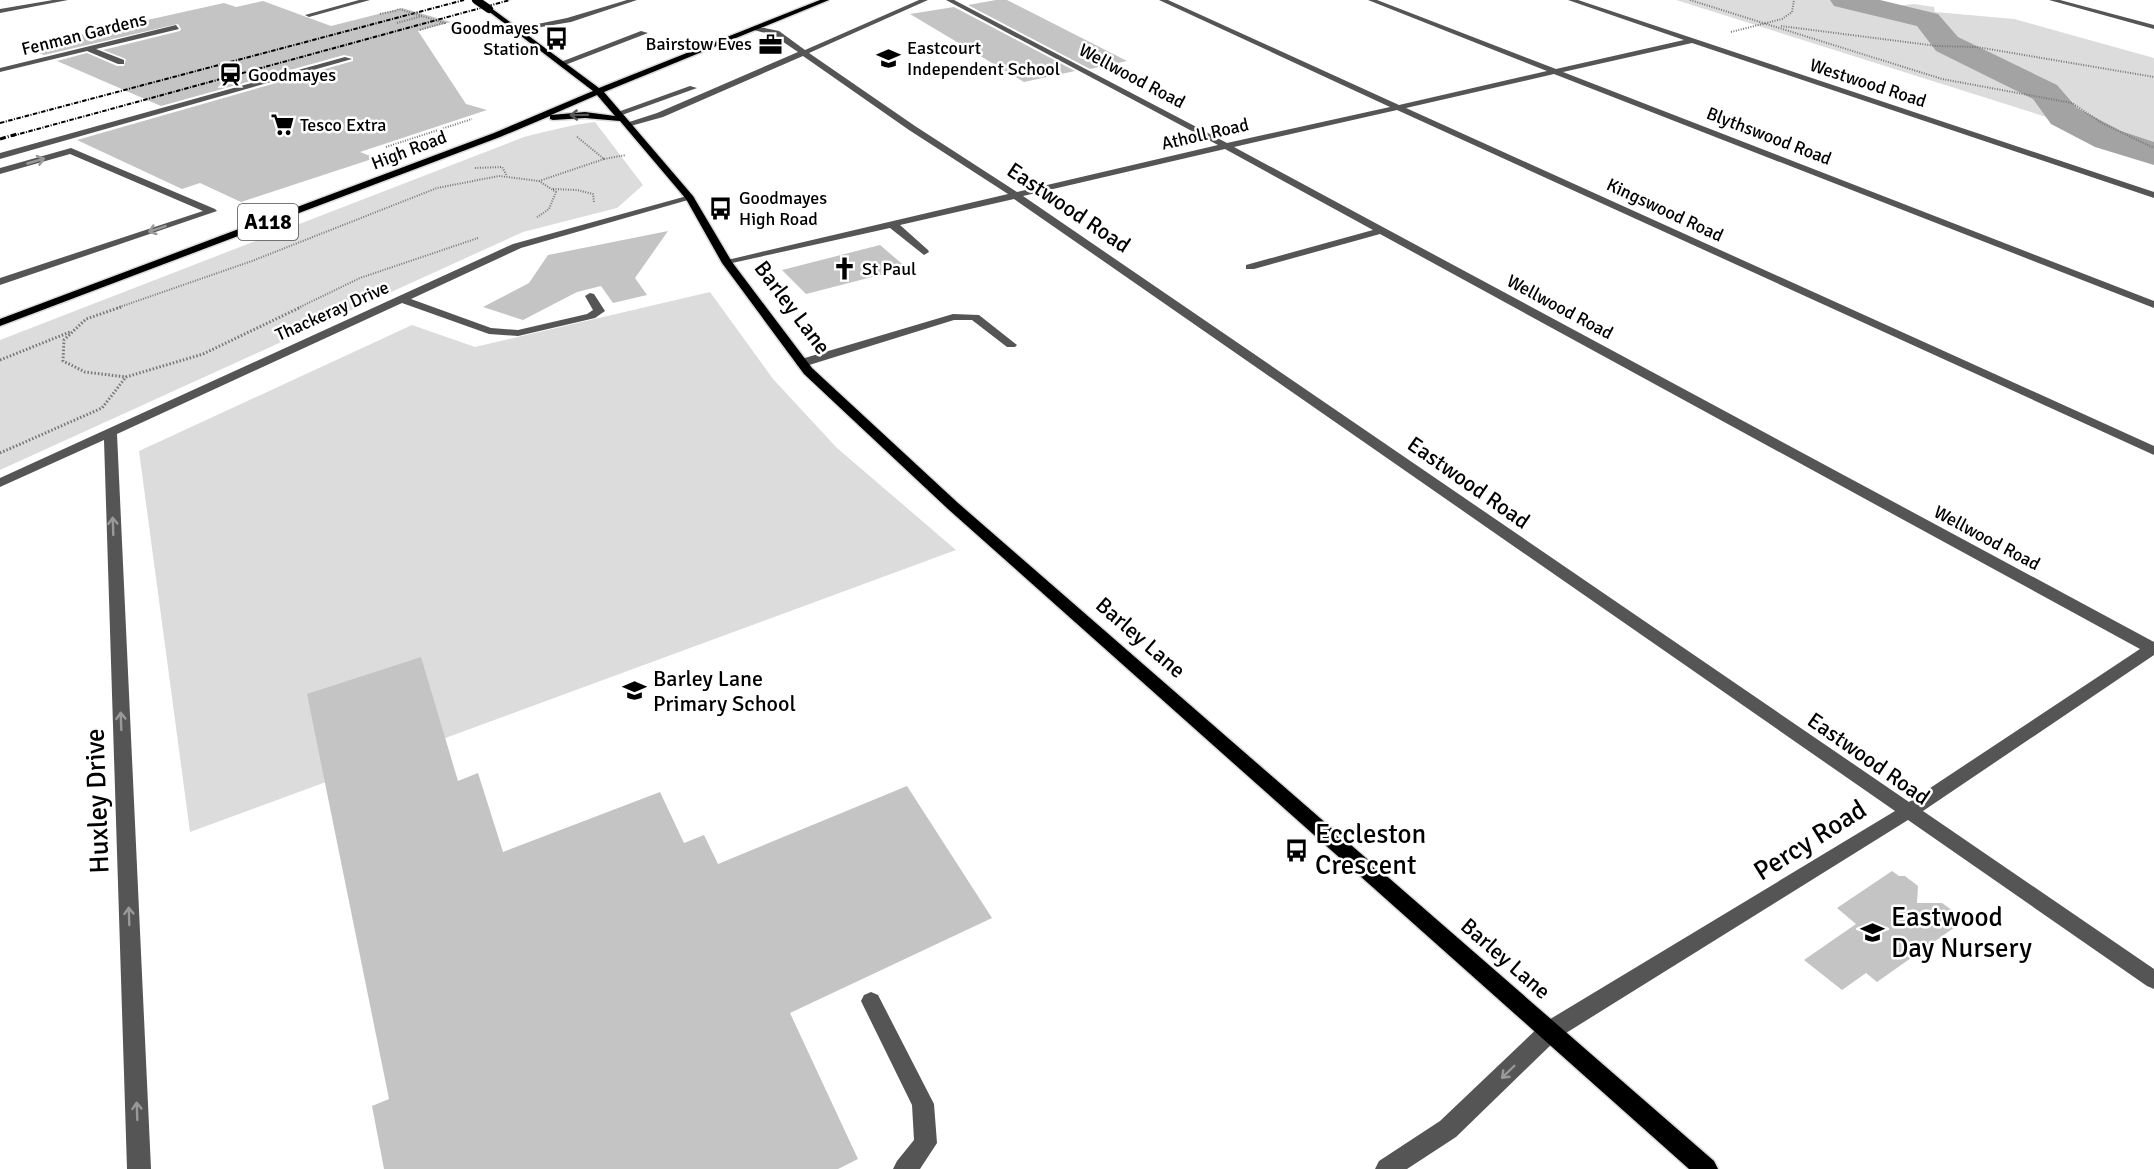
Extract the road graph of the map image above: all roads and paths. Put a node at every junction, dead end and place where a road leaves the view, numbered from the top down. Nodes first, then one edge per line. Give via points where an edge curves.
1 (65, 0) edge
2 (367, 0) edge
3 (476, 0) edge
4 (634, 0) edge
5 (826, 0) edge
6 (925, 0) edge
7 (949, 0) edge
8 (1162, 0) edge
9 (1371, 0) edge
10 (1571, 0) edge
11 (1690, 0) edge
12 (1794, 0) edge
13 (2052, 0) edge
14 (0, 11) edge
15 (395, 11) dead end
16 (309, 15) dead end
17 (422, 16) junction
18 (397, 23) dead end
19 (1766, 24) junction
20 (176, 27) dead end
21 (2154, 27) edge
22 (757, 28) junction
23 (517, 29) junction
24 (420, 30) dead end
25 (644, 33) dead end
26 (1691, 41) junction
27 (87, 48) junction
28 (802, 52) junction
29 (348, 59) dead end
30 (121, 62) dead end
31 (562, 63) junction
32 (0, 70) edge
33 (1558, 71) junction
34 (2154, 77) edge
35 (693, 88) dead end
36 (599, 92) junction
37 (1398, 106) junction
38 (535, 119) junction
39 (623, 119) junction
40 (571, 135) dead end
41 (1226, 146) junction
42 (2154, 148) edge
43 (0, 156) edge
44 (472, 169) dead end
45 (0, 171) edge
46 (507, 177) junction
47 (539, 181) junction
48 (553, 189) junction
49 (1015, 195) junction
50 (2154, 195) edge
51 (690, 198) junction
52 (589, 208) dead end
53 (549, 214) dead end
54 (539, 215) junction
55 (534, 219) dead end
56 (892, 224) junction
57 (1382, 230) junction
58 (482, 236) dead end
59 (924, 252) dead end
60 (727, 262) junction
61 (1250, 267) dead end
62 (0, 282) edge
63 (590, 296) dead end
64 (400, 299) junction
65 (2154, 305) edge
66 (0, 323) edge
67 (74, 331) junction
68 (1011, 345) dead end
69 (0, 360) edge
70 (802, 363) junction
71 (126, 377) junction
72 (110, 432) junction
73 (2154, 451) edge
74 (0, 453) edge
75 (0, 483) edge
76 (2153, 648) edge
77 (1909, 811) junction
78 (2154, 980) edge
79 (871, 1001) dead end
80 (1550, 1032) junction
81 (139, 1169) edge
82 (905, 1169) edge
83 (1387, 1169) edge
84 (1706, 1169) edge

1 - 14 street
2 - 16 street
3 - 23 main road, Barley Lane, bridge
4 - 23 street via 579,17
5 - 22 main road, High Road / A118
6 - 28 street
7 - 41 street, Wellwood Road
8 - 37 street, Kingswood Road
9 - 33 street, Blythswood Road
10 - 26 street, Westwood Road
11 - 19 path
12 - 19 path via 1792,12
13 - 21 street
15 - 17 path, bridge
17 - 18 path
17 - 24 path, bridge via 445,23
19 - 26 path
19 - 34 path via 1959,46
19 - 42 path via 1952,81 2072,103 2102,123
20 - 27 street, Fenman Gardens
22 - 28 street, Eastwood Road via 776,33
22 - 36 main road, High Road / A118
23 - 31 main road, Barley Lane
25 - 31 street
26 - 33 street, Atholl Road
26 - 50 street, Westwood Road
27 - 30 street
27 - 32 street, Fenman Gardens
28 - 39 street via 660,115
28 - 49 street, Eastwood Road
29 - 43 street
31 - 36 main road, Barley Lane
33 - 37 street, Atholl Road
33 - 65 street, Blythswood Road
35 - 39 street
36 - 38 main road, High Road / A118
36 - 39 main road, Barley Lane
37 - 41 street, Atholl Road
37 - 73 street, Kingswood Road
39 -> 38 main road via 585,115
38 - 66 main road, High Road / A118
39 - 51 main road, Barley Lane
40 - 47 path via 604,159
41 - 49 street, Atholl Road
41 - 57 street, Wellwood Road
44 - 46 path via 502,167
45 -> 62 street via 71,151 212,211
46 - 47 path
46 - 67 path via 436,188 252,261 86,319
47 - 48 path
48 - 52 path via 593,194 595,201
48 - 54 path via 556,192 549,209
49 - 56 street, Atholl Road
49 - 77 street, Eastwood Road
51 - 60 main road, Barley Lane
51 - 64 street, Thackeray Drive via 525,243
53 - 54 path
54 - 55 path
56 - 59 street
56 - 60 street, Atholl Road
57 - 61 street
57 - 76 street, Wellwood Road
58 - 71 path via 360,278 203,354
60 - 70 main road, Barley Lane
63 - 64 street via 599,311 591,316 518,333 489,331
64 - 72 street, Thackeray Drive
67 - 69 path
67 - 71 path via 64,340 63,361 74,369 100,376
68 - 70 street via 975,317 953,317
70 - 80 main road, Barley Lane via 953,506
71 - 74 path via 102,408
72 - 75 street, Thackeray Drive
81 -> 72 street, Huxley Drive
76 - 77 street, Percy Road
77 - 78 street, Eastwood Road
77 - 80 street, Percy Road
79 - 82 street via 923,1104 926,1143
80 -> 83 street via 1448,1129
80 - 84 main road, Barley Lane

